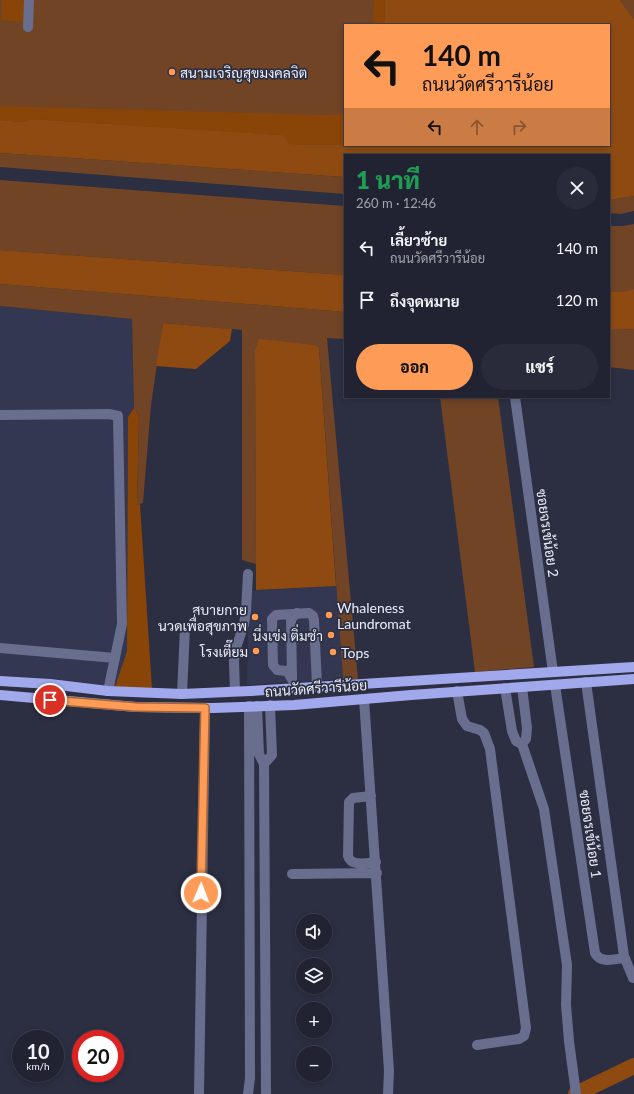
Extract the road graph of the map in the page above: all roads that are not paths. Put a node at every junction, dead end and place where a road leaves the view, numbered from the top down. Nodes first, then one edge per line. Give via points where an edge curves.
1 (29, 0) edge
2 (28, 26) dead end
3 (515, 398) edge
4 (0, 416) edge
5 (248, 574) dead end
6 (297, 613) junction
7 (185, 628) dead end
8 (0, 648) edge
9 (115, 658) junction
10 (634, 667) edge
11 (553, 672) junction
12 (634, 679) edge
13 (0, 681) edge
14 (586, 682) junction
15 (292, 684) junction
16 (555, 685) junction
17 (317, 686) junction
18 (522, 687) junction
19 (505, 688) junction
20 (256, 690) junction
21 (269, 690) junction
22 (108, 691) junction
23 (235, 691) junction
24 (457, 692) junction
25 (182, 694) junction
26 (0, 695) edge
27 (364, 699) junction
28 (270, 705) junction
29 (253, 706) junction
30 (205, 708) junction
31 (522, 744) junction
32 (264, 764) junction
33 (371, 796) junction
34 (376, 862) junction
35 (377, 873) junction
36 (292, 874) dead end
37 (625, 958) junction
38 (633, 978) dead end
39 (477, 1045) dead end
40 (199, 1094) edge
41 (248, 1094) edge
42 (266, 1094) edge
43 (388, 1094) edge
44 (576, 1094) edge

1 - 2 street
3 - 11 street, ซอยจรเข้น้อย 2
4 - 9 street via 118,416 122,624
5 - 23 street via 244,624 234,660
6 - 15 street via 291,619
6 - 15 street via 276,615 272,618 273,666 277,670 287,671
6 - 17 street via 309,613 313,616
7 - 25 street
8 - 9 street
9 - 22 street
10 - 11 main road, ถนนวัดศรีวารีน้อย
11 - 16 main road
11 - 17 main road, ถนนวัดศรีวารีน้อย
12 - 14 main road, ถนนวัดศรีวารีน้อย
13 - 22 main road, ถนนวัดศรีวารีน้อย
14 - 16 main road, ถนนวัดศรีวารีน้อย
14 - 37 street
15 - 17 main road, ถนนวัดศรีวารีน้อย
15 - 21 main road, ถนนวัดศรีวารีน้อย
16 - 18 main road, ถนนวัดศรีวารีน้อย
16 - 37 street, ซอยจรเข้น้อย 1 via 595,954 605,960
18 - 19 main road, ถนนวัดศรีวารีน้อย
18 - 31 street via 527,728 526,739
19 - 24 main road, ถนนวัดศรีวารีน้อย
19 - 31 street via 512,731 516,741
20 - 21 main road, ถนนวัดศรีวารีน้อย
20 - 23 main road, ถนนวัดศรีวารีน้อย
20 - 29 main road
21 - 28 main road
22 - 25 main road, ถนนวัดศรีวารีน้อย
23 - 25 main road, ถนนวัดศรีวารีน้อย
24 - 27 main road, ถนนวัดศรีวารีน้อย
24 - 39 street via 462,719 467,726 484,733 490,749 526,1028 524,1036 519,1038
26 - 30 main road, ถนนวัดศรีวารีน้อย via 136,707
27 - 28 main road, ถนนวัดศรีวารีน้อย
27 - 33 street
28 - 29 main road, ถนนวัดศรีวารีน้อย
28 - 32 street via 272,755
29 - 30 main road, ถนนวัดศรีวารีน้อย
29 - 32 street via 259,754
29 - 41 street
30 - 40 street
31 - 44 street via 544,809 567,965 566,1005
32 - 42 street
33 - 34 street
33 - 34 street via 352,798 349,802 348,856 354,863
34 - 35 street
35 - 36 street
35 - 43 street via 389,1071
37 - 38 street

